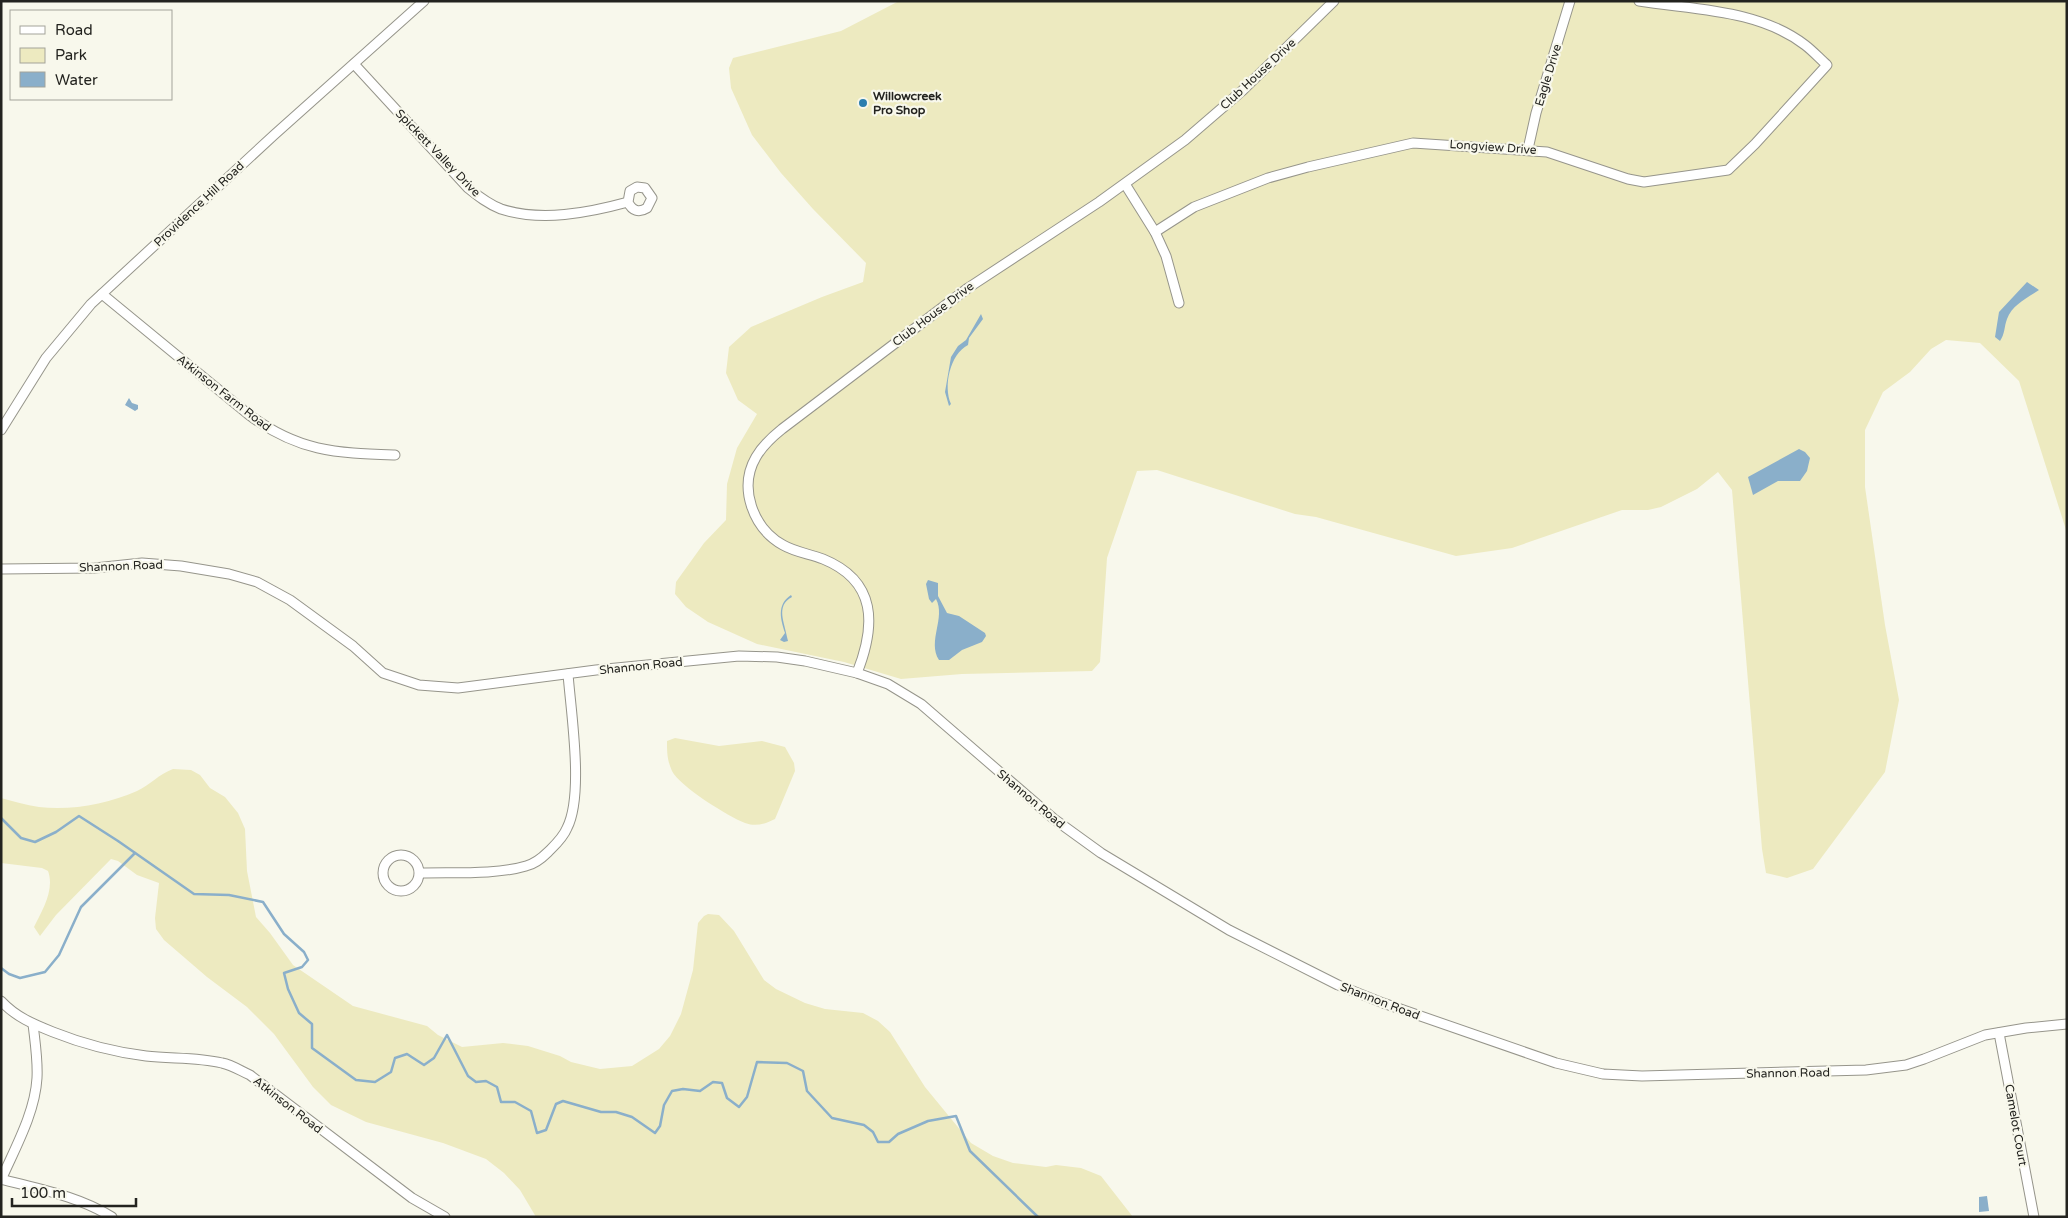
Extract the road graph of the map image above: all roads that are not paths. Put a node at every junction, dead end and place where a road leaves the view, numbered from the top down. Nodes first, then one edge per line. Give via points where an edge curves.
1 (424, 1) edge
2 (1334, 1) edge
3 (1570, 1) edge
4 (1639, 1) edge
5 (354, 64) junction
6 (1528, 149) junction
7 (1125, 184) junction
8 (628, 202) dead end
9 (1155, 232) junction
10 (102, 294) junction
11 (1179, 303) dead end
12 (1, 430) edge
13 (395, 455) dead end
14 (1, 569) edge
15 (857, 673) junction
16 (568, 674) junction
17 (420, 873) junction
18 (1, 1001) edge
19 (33, 1024) junction
20 (2067, 1024) edge
21 (1999, 1033) junction
22 (1, 1179) edge
23 (112, 1217) edge
24 (445, 1217) edge
25 (2034, 1217) edge

1 - 5 street, Providence Hill Road
2 - 7 street, Club House Drive via 1215,115
3 - 6 street, Eagle Drive
4 - 6 street, Longview Drive via 1718,12 1766,24 1804,45 1827,66 1728,170 1644,182
5 - 8 street, Spickett Valley Drive via 468,188 483,200 500,208 538,214 593,210
5 - 10 street, Providence Hill Road
6 - 9 street, Longview Drive via 1428,143 1395,146 1268,178 1194,207
7 - 9 street
7 - 15 street, Club House Drive via 960,293 782,429 755,458 749,485 750,503 757,521 784,546 840,567 855,580 865,596 870,616 868,637
9 - 11 street via 1166,256
10 - 12 street, Providence Hill Road via 56,344
10 - 13 street, Atkinson Farm Road via 271,430 326,451
14 - 16 street, Shannon Road via 94,568 142,563 229,574 256,582 290,600 353,646 383,673 419,685 458,688
15 - 16 street, Shannon Road via 805,661 758,656
15 - 21 street, Shannon Road via 888,684 921,704 1054,819 1101,853 1229,930 1338,985 1556,1063 1603,1074 1642,1076 1866,1070 1924,1059 1985,1035
16 - 17 street via 575,799 567,829 558,843 541,858 519,868
17 - 17 street via 412,858 400,855 390,859 383,869 388,886 399,892 411,889
18 - 19 street, Atkinson Road via 16,1015
19 - 22 street via 37,1055 35,1092
19 - 24 street, Atkinson Road via 108,1050 196,1058 224,1063 250,1075 412,1198
20 - 21 street, Shannon Road
21 - 25 street, Camelot Court
22 - 23 street via 73,1198

